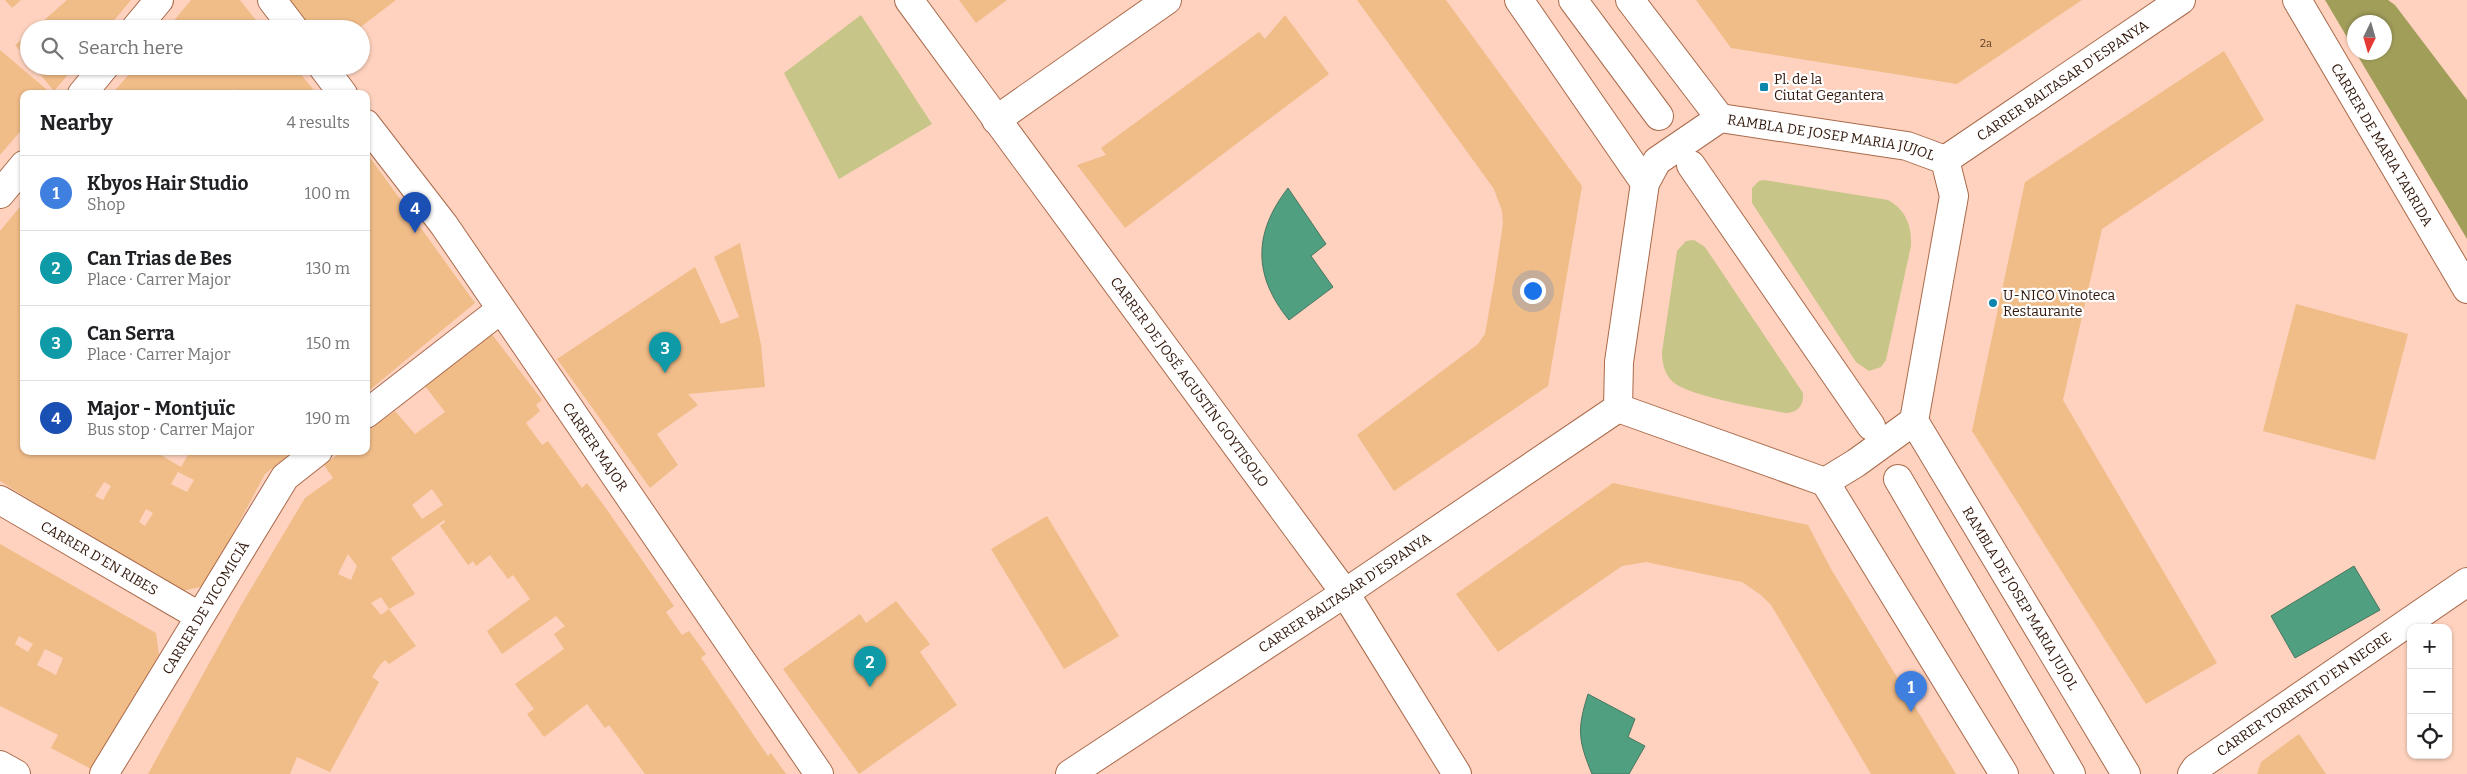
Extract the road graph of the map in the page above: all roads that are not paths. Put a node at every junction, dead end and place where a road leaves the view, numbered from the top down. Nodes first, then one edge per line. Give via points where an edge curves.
1 (159, 0) edge
2 (272, 0) edge
3 (908, 0) edge
4 (1167, 0) edge
5 (1519, 0) edge
6 (1573, 0) edge
7 (1630, 0) edge
8 (2181, 0) edge
9 (2297, 0) edge
10 (142, 20) edge
11 (287, 20) edge
12 (98, 75) edge
13 (329, 75) edge
14 (85, 90) edge
15 (340, 90) edge
16 (1659, 116) dead end
17 (1720, 118) junction
18 (996, 120) junction
19 (370, 129) edge
20 (1945, 160) junction
21 (1691, 165) dead end
22 (20, 170) edge
23 (1645, 184) junction
24 (0, 194) edge
25 (2467, 289) edge
26 (500, 310) junction
27 (1618, 408) junction
28 (370, 411) edge
29 (1914, 421) junction
30 (1871, 426) dead end
31 (313, 455) edge
32 (1898, 480) dead end
33 (1825, 482) junction
34 (0, 500) edge
35 (2467, 582) edge
36 (1345, 593) junction
37 (199, 616) junction
38 (0, 765) edge
39 (16, 774) edge
40 (104, 774) edge
41 (819, 774) edge
42 (1070, 774) edge
43 (1457, 774) edge
44 (2004, 774) edge
45 (2071, 774) edge
46 (2126, 774) edge
47 (2192, 774) edge

1 - 10 street
2 - 11 street
3 - 18 street, CARRER DE JOSÉ AGUSTÍN GOYTISOLO
4 - 18 street
5 - 23 street
6 - 16 street
7 - 17 street, RAMBLA DE JOSEP MARIA JUJOL
8 - 20 street, CARRER BALTASAR D'ESPANYA
9 - 25 street, CARRER DE MARIA TARRIDA
12 - 14 street
13 - 15 street
17 - 20 street, RAMBLA DE JOSEP MARIA JUJOL via 1907,146
17 - 23 street, RAMBLA DE JOSEP MARIA JUJOL via 1657,161
18 - 36 street, CARRER DE JOSÉ AGUSTÍN GOYTISOLO
19 - 26 street, CARRER MAJOR via 440,220
20 - 29 street, RAMBLA DE JOSEP MARIA JUJOL via 1954,196
21 - 30 street
22 - 24 street
23 - 27 street, RAMBLA DE JOSEP MARIA JUJOL via 1619,362
26 - 28 street
26 - 41 street, CARRER MAJOR
27 - 33 street
27 - 36 street, CARRER BALTASAR D'ESPANYA
29 - 33 street
29 - 46 street, RAMBLA DE JOSEP MARIA JUJOL
31 - 37 street, CARRER DE VICOMICIÀ via 285,477
32 - 45 street
33 - 44 street
34 - 37 street, CARRER D'EN RIBES
35 - 47 street, CARRER TORRENT D'EN NEGRE via 2196,768
36 - 42 street, CARRER BALTASAR D'ESPANYA
36 - 43 street, CARRER DE JOSÉ AGUSTÍN GOYTISOLO
37 - 40 street, CARRER DE VICOMICIÀ
38 - 39 street

